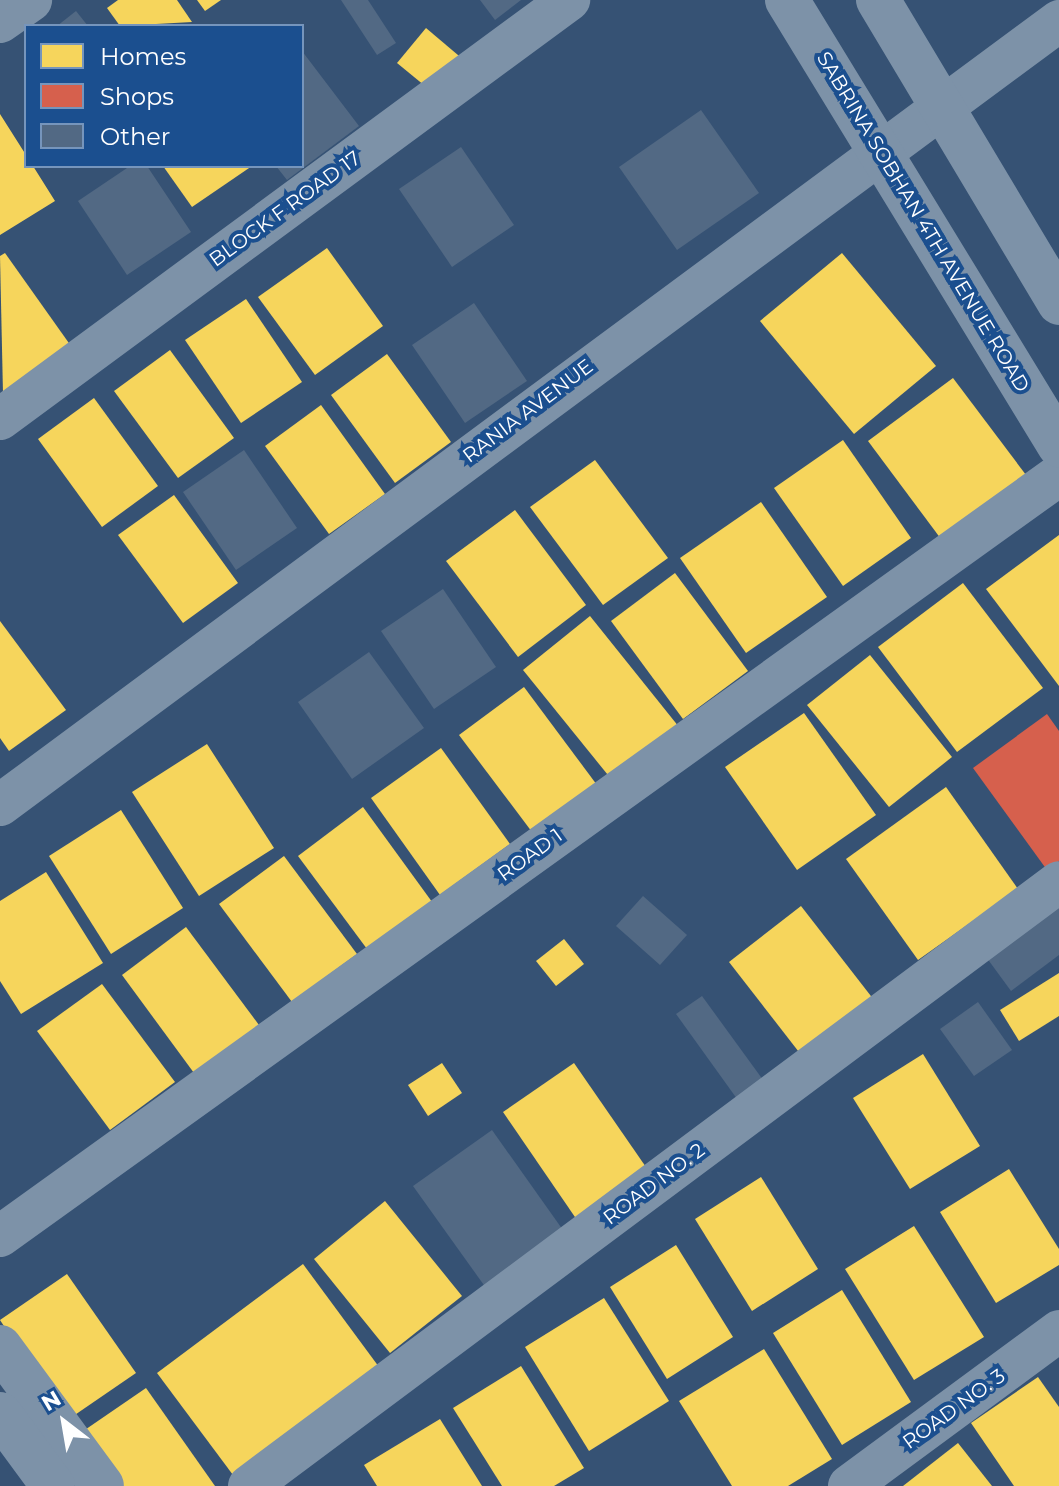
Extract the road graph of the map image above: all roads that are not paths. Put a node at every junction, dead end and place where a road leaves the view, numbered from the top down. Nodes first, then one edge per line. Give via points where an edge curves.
1 (31, 0) edge
2 (569, 0) edge
3 (787, 0) edge
4 (878, 0) edge
5 (1059, 21) edge
6 (0, 22) edge
7 (942, 105) junction
8 (879, 150) junction
9 (1059, 303) edge
10 (0, 419) edge
11 (1059, 445) edge
12 (1059, 475) edge
13 (0, 805) edge
14 (1059, 882) edge
15 (0, 1236) edge
16 (1059, 1331) edge
17 (0, 1347) edge
18 (0, 1414) edge
19 (53, 1486) edge
20 (102, 1486) edge
21 (249, 1486) edge
22 (849, 1486) edge

1 - 6 street
2 - 10 street, BLOCK F ROAD 17
3 - 8 street, SABRINA SOBHAN 4TH AVENUE ROAD
4 - 7 street
5 - 7 street, RANIA AVENUE
7 - 8 street, RANIA AVENUE
7 - 9 street
8 - 11 street, SABRINA SOBHAN 4TH AVENUE ROAD
8 - 13 street, RANIA AVENUE
12 - 15 street, ROAD 1
14 - 21 street, ROAD NO. 2
16 - 22 street, ROAD NO. 3
17 - 20 street
18 - 19 street

